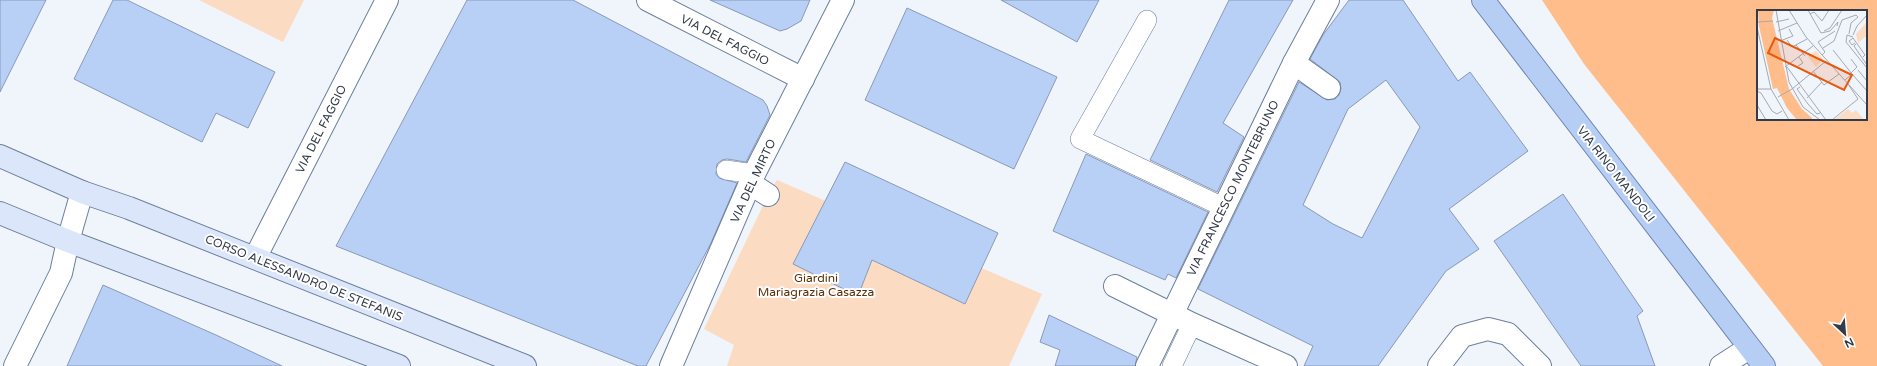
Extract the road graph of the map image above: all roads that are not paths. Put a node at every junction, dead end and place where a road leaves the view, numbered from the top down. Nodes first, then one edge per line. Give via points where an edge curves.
1 (387, 0) edge
2 (648, 0) edge
3 (842, 0) edge
4 (1328, 0) edge
5 (1484, 0) edge
6 (1147, 20) dead end
7 (1294, 63) junction
8 (803, 79) junction
9 (1329, 88) dead end
10 (0, 156) edge
11 (726, 170) dead end
12 (758, 184) junction
13 (82, 192) junction
14 (1223, 207) junction
15 (0, 212) edge
16 (68, 241) junction
17 (255, 258) junction
18 (1115, 286) dead end
19 (1172, 314) junction
20 (1192, 324) junction
21 (1749, 348) junction
22 (15, 366) edge
23 (399, 366) edge
24 (525, 366) edge
25 (671, 366) edge
26 (1147, 366) edge
27 (1172, 366) edge
28 (1286, 366) edge
29 (1439, 366) edge
30 (1540, 366) edge
31 (1722, 366) edge
32 (1764, 366) edge

1 - 17 street, VIA DEL FAGGIO
2 - 8 street, VIA DEL FAGGIO
3 - 8 street, VIA DEL MIRTO
4 - 7 street, VIA FRANCESCO MONTEBRUNO
5 - 21 main road, VIA RINO MANDOLI
6 - 14 lane via 1080,139
7 - 9 street
7 - 14 street, VIA FRANCESCO MONTEBRUNO
8 - 12 street, VIA DEL MIRTO
10 - 13 main road, CORSO ALESSANDRO DE STEFANIS
11 - 12 lane
12 - 25 street, VIA DEL MIRTO
13 - 16 street
13 - 17 main road, CORSO ALESSANDRO DE STEFANIS
14 - 19 street, VIA FRANCESCO MONTEBRUNO
15 - 16 main road
16 - 22 street via 61,272
16 - 23 main road
17 - 24 main road, CORSO ALESSANDRO DE STEFANIS
18 - 19 street
19 - 20 street
19 - 26 street, VIA FRANCESCO MONTEBRUNO
20 - 27 lane
20 - 28 street
21 - 31 street
21 - 32 main road, VIA RINO MANDOLI
29 - 30 street via 1462,336 1488,329 1508,334

